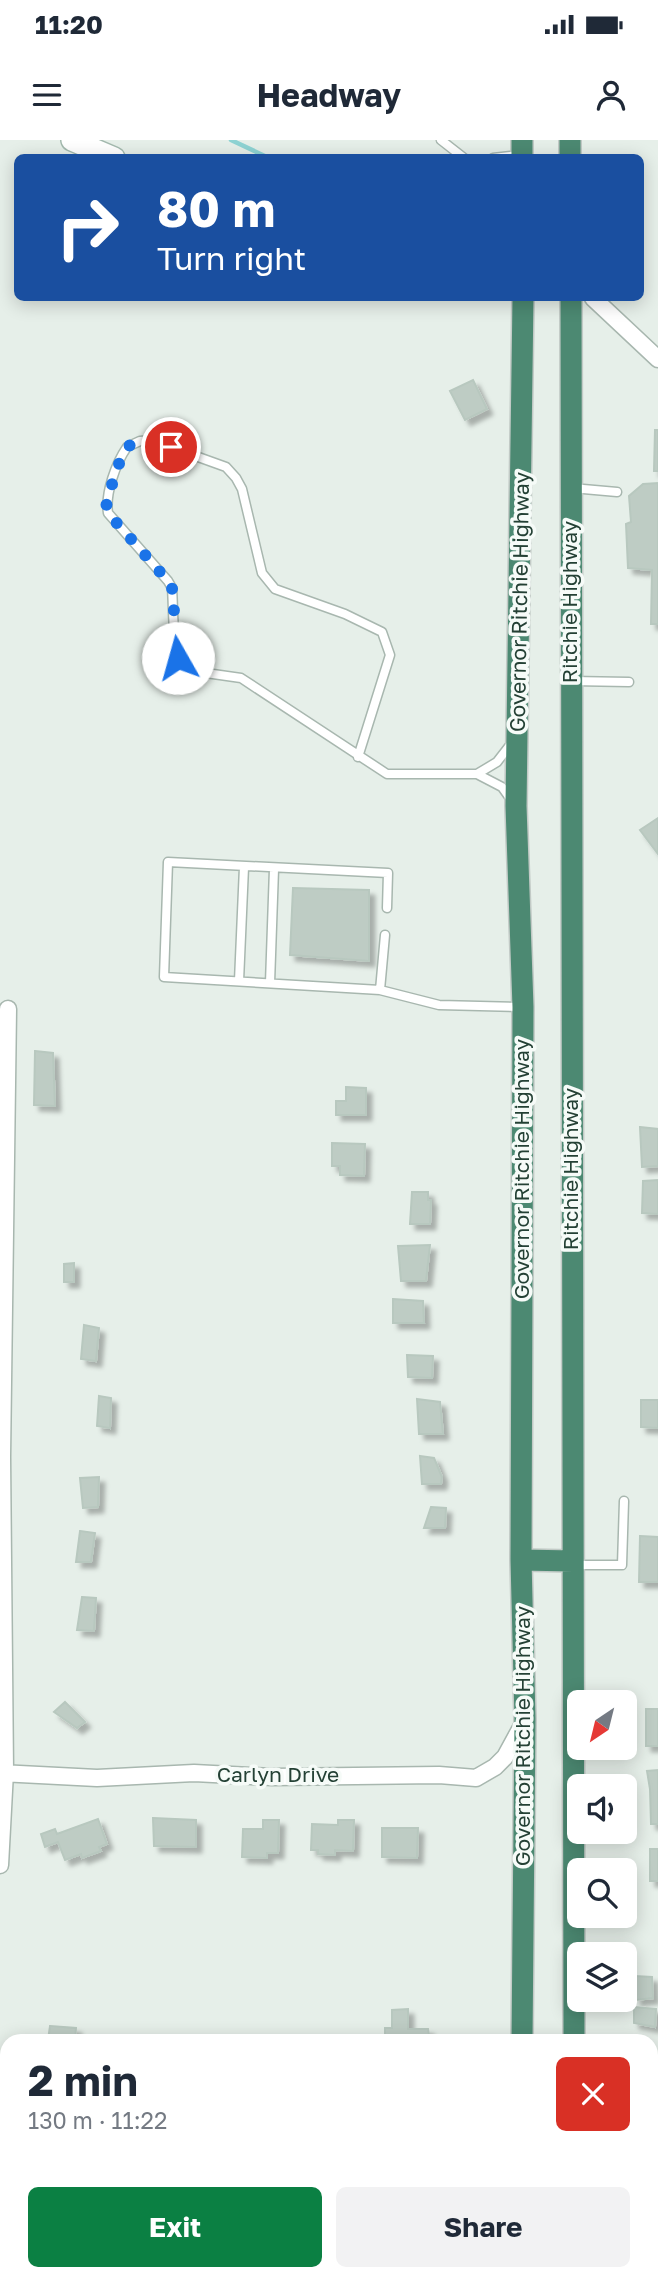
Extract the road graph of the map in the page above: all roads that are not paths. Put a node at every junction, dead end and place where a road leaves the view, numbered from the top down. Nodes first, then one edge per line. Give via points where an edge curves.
1 (72, 140) edge
2 (441, 140) edge
3 (105, 154) edge
4 (459, 154) edge
5 (523, 301) edge
6 (571, 301) edge
7 (596, 301) edge
8 (658, 359) edge
9 (570, 488) junction
10 (618, 492) dead end
11 (570, 681) junction
12 (629, 682) dead end
13 (518, 737) junction
14 (358, 757) junction
15 (477, 774) junction
16 (516, 806) junction
17 (240, 867) junction
18 (274, 869) junction
19 (387, 908) dead end
20 (385, 935) dead end
21 (239, 981) junction
22 (270, 983) junction
23 (380, 990) junction
24 (523, 1007) junction
25 (8, 1009) dead end
26 (1, 1479) edge
27 (624, 1501) dead end
28 (521, 1560) junction
29 (573, 1563) junction
30 (525, 1719) junction
31 (2, 1773) edge
32 (0, 1865) edge
33 (522, 2034) edge
34 (574, 2034) edge

1 - 3 main road
2 - 4 lane
5 - 13 highway, Governor Ritchie Highway
6 - 9 highway, Ritchie Highway
7 - 8 street
9 - 10 lane
9 - 11 highway, Ritchie Highway
11 - 12 lane
11 - 29 highway, Ritchie Highway
13 - 15 lane via 497,762
13 - 16 highway, Governor Ritchie Highway
14 - 14 lane via 241,678 185,670 178,658 172,588 108,513 112,482 123,452 133,443 151,440 226,467 242,489 262,573 275,589 382,632 390,654
14 - 15 lane via 387,774
15 - 16 lane via 502,787
16 - 24 highway, Governor Ritchie Highway
17 - 18 lane
17 - 21 lane
17 - 21 lane via 168,862 164,977
18 - 19 lane via 388,873
18 - 22 lane
20 - 23 lane
21 - 22 lane
22 - 23 lane
23 - 24 lane via 439,1005
24 - 28 highway, Governor Ritchie Highway
25 - 26 street
26 - 31 street
27 - 29 lane via 622,1565
28 - 29 highway
28 - 30 highway, Governor Ritchie Highway
29 - 34 highway, Ritchie Highway
30 - 31 street, Carlyn Drive via 505,1757 476,1778
30 - 33 highway, Governor Ritchie Highway
31 - 32 street

